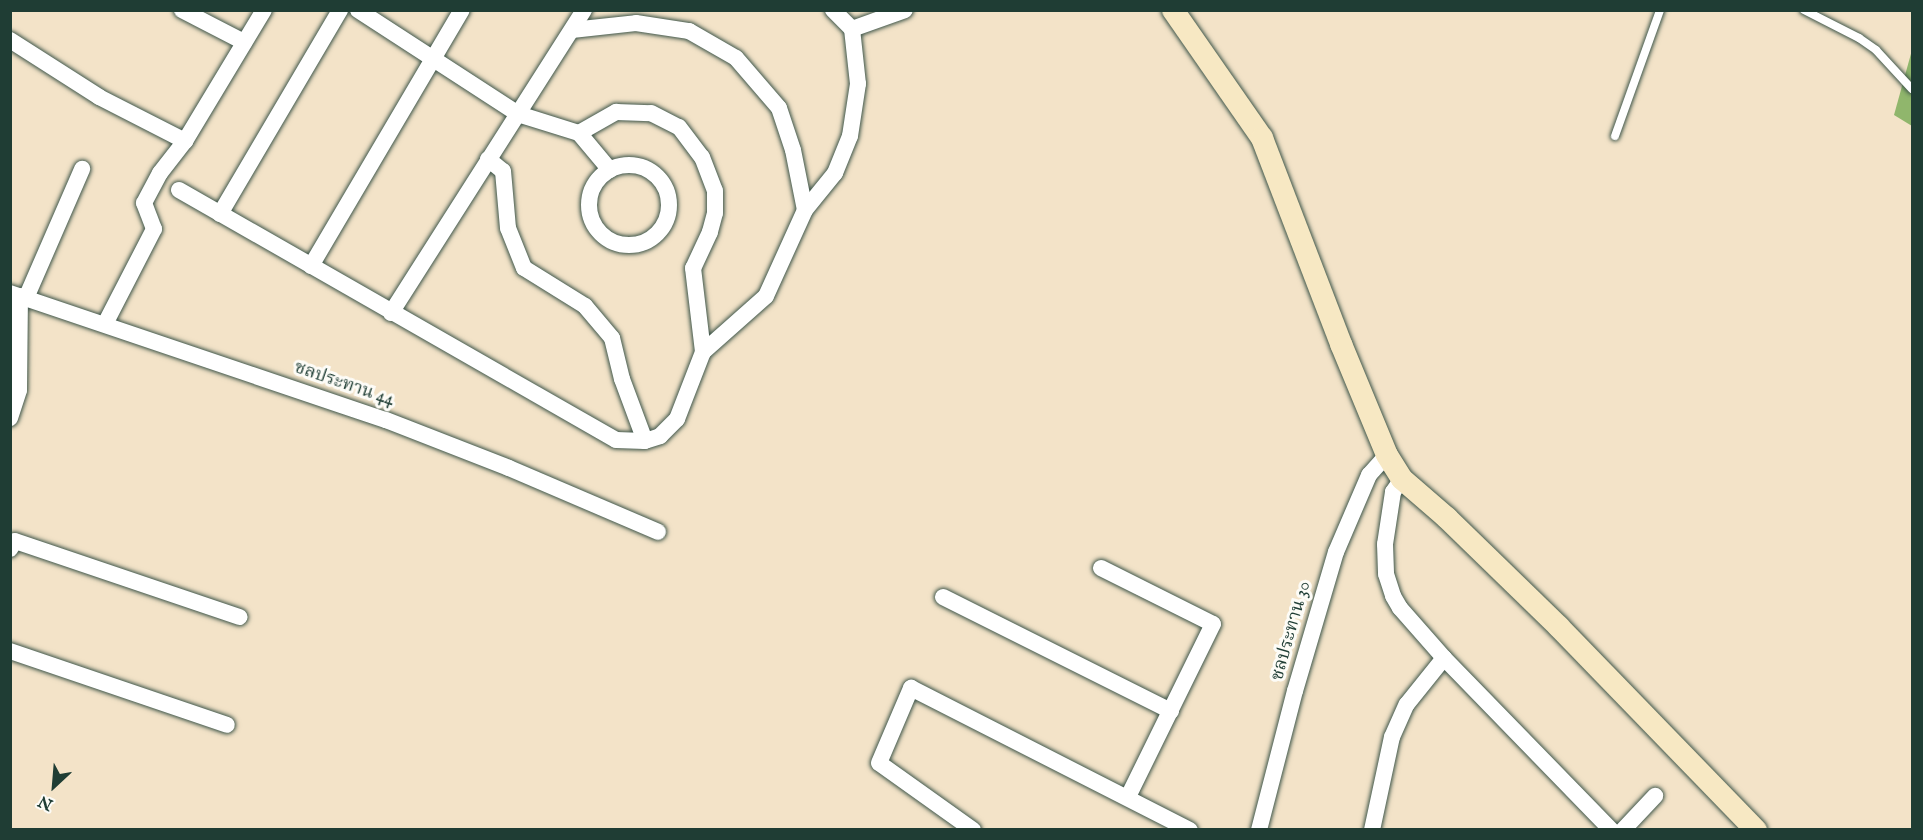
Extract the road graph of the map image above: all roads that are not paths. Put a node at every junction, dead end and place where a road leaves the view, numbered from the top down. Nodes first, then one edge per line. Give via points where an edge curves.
1 (182, 10) edge
2 (264, 10) edge
3 (340, 10) edge
4 (358, 10) edge
5 (462, 10) edge
6 (584, 10) edge
7 (833, 10) edge
8 (905, 10) edge
9 (1173, 10) edge
10 (1660, 10) edge
11 (1804, 10) edge
12 (852, 29) junction
13 (572, 30) junction
14 (10, 40) edge
15 (244, 42) junction
16 (432, 60) junction
17 (1912, 89) edge
18 (518, 114) junction
19 (579, 133) junction
20 (1614, 136) dead end
21 (185, 141) junction
22 (488, 159) junction
23 (82, 169) dead end
24 (610, 170) junction
25 (179, 190) dead end
26 (805, 210) junction
27 (220, 214) junction
28 (311, 266) junction
29 (19, 296) edge
30 (391, 313) junction
31 (105, 324) junction
32 (703, 352) junction
33 (10, 418) edge
34 (645, 441) junction
35 (1387, 455) junction
36 (1402, 479) junction
37 (658, 532) dead end
38 (10, 549) edge
39 (1101, 568) dead end
40 (943, 597) dead end
41 (239, 617) dead end
42 (10, 651) edge
43 (1444, 658) junction
44 (1171, 711) junction
45 (227, 725) dead end
46 (1655, 796) dead end
47 (1128, 797) junction
48 (973, 830) edge
49 (1190, 830) edge
50 (1259, 830) edge
51 (1372, 830) edge
52 (1611, 830) edge
53 (1623, 830) edge
54 (1756, 830) edge

1 - 15 street
2 - 15 street
3 - 27 street
4 - 16 street
5 - 16 street
6 - 13 street
7 - 12 street
8 - 12 street
9 - 35 street via 1262,138
10 - 20 lane
11 - 17 lane via 1860,38
12 - 26 street via 858,84 850,136 835,173
13 - 18 street
13 - 26 street via 636,22 689,31 736,58 779,108 793,150
14 - 21 street via 99,97
15 - 21 street
16 - 18 street
16 - 28 street
18 - 19 street
18 - 22 street
19 - 24 street
19 - 32 street via 616,112 651,113 679,127 702,157 715,191 710,232 693,268
21 - 31 street via 160,173 144,203 154,229
22 - 30 street
22 - 34 street via 503,171 508,228 524,268 585,306 612,338
23 - 29 street
24 - 24 street via 625,165 639,167 663,184 669,210 665,223 648,240 635,244 609,240 593,222 590,195 599,178
25 - 27 street
26 - 32 street via 766,296
27 - 28 street
28 - 30 street
29 - 31 street, ชลประทาน 44
29 - 33 street via 19,390
30 - 34 street via 616,440
31 - 37 street, ชลประทาน 44 via 386,420
32 - 34 street via 677,419 660,436
35 - 36 street
35 - 50 street, ชลประทาน 30 via 1369,474 1336,552
36 - 43 street via 1393,492 1389,514 1386,574 1400,608
36 - 54 street via 1559,627
38 - 41 street via 15,541
39 - 44 street via 1213,624
40 - 44 street
42 - 45 street
43 - 51 street via 1407,704 1392,737
43 - 52 street
44 - 47 street
46 - 53 street
47 - 48 street via 911,688 879,763
47 - 49 street

